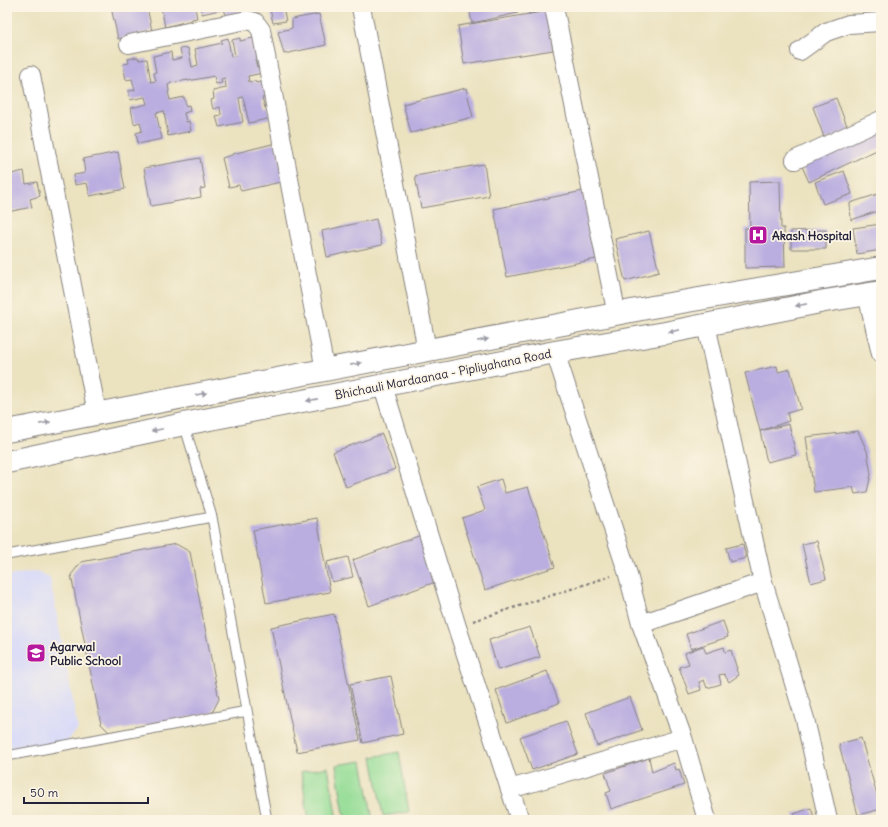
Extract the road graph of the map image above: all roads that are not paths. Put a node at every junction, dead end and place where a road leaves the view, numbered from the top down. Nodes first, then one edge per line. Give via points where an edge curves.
1 (361, 7) edge
2 (554, 7) edge
3 (881, 22) edge
4 (129, 44) dead end
5 (800, 51) dead end
6 (31, 75) dead end
7 (881, 120) edge
8 (796, 160) dead end
9 (881, 268) edge
10 (820, 279) junction
11 (874, 293) edge
12 (825, 301) junction
13 (617, 315) junction
14 (706, 325) junction
15 (427, 350) junction
16 (555, 352) junction
17 (881, 354) edge
18 (325, 370) junction
19 (383, 386) junction
20 (97, 413) junction
21 (184, 424) junction
22 (7, 430) edge
23 (7, 462) edge
24 (212, 517) junction
25 (7, 555) edge
26 (763, 582) junction
27 (641, 624) junction
28 (247, 711) junction
29 (683, 738) junction
30 (7, 756) edge
31 (510, 789) junction
32 (266, 820) edge
33 (520, 820) edge
34 (707, 820) edge
35 (828, 820) edge

1 - 15 street
2 - 13 street
3 - 5 street via 849,24 826,32
4 - 18 street via 246,20 256,22 261,30
6 - 20 street
7 - 8 street
9 - 10 main road
10 - 12 main road
10 - 13 main road
11 - 12 main road, Bhichauli Mardaanaa - Pipliyahana Road
11 - 17 street
12 -> 14 main road, Bhichauli Mardaanaa - Pipliyahana Road
15 -> 13 main road
14 -> 16 main road, Bhichauli Mardaanaa - Pipliyahana Road
14 - 26 street
18 -> 15 main road
16 - 19 main road, Bhichauli Mardaanaa - Pipliyahana Road
16 - 27 street via 627,570
20 -> 18 main road
19 -> 21 main road, Bhichauli Mardaanaa - Pipliyahana Road
19 - 31 street
22 -> 20 main road
21 -> 23 main road, Bhichauli Mardaanaa - Pipliyahana Road
21 - 24 lane
24 - 25 lane
24 - 28 lane
26 - 27 street
26 - 35 street via 805,719
27 - 29 street
28 - 30 lane
28 - 32 lane
29 - 31 street
29 - 34 street
31 - 33 street

